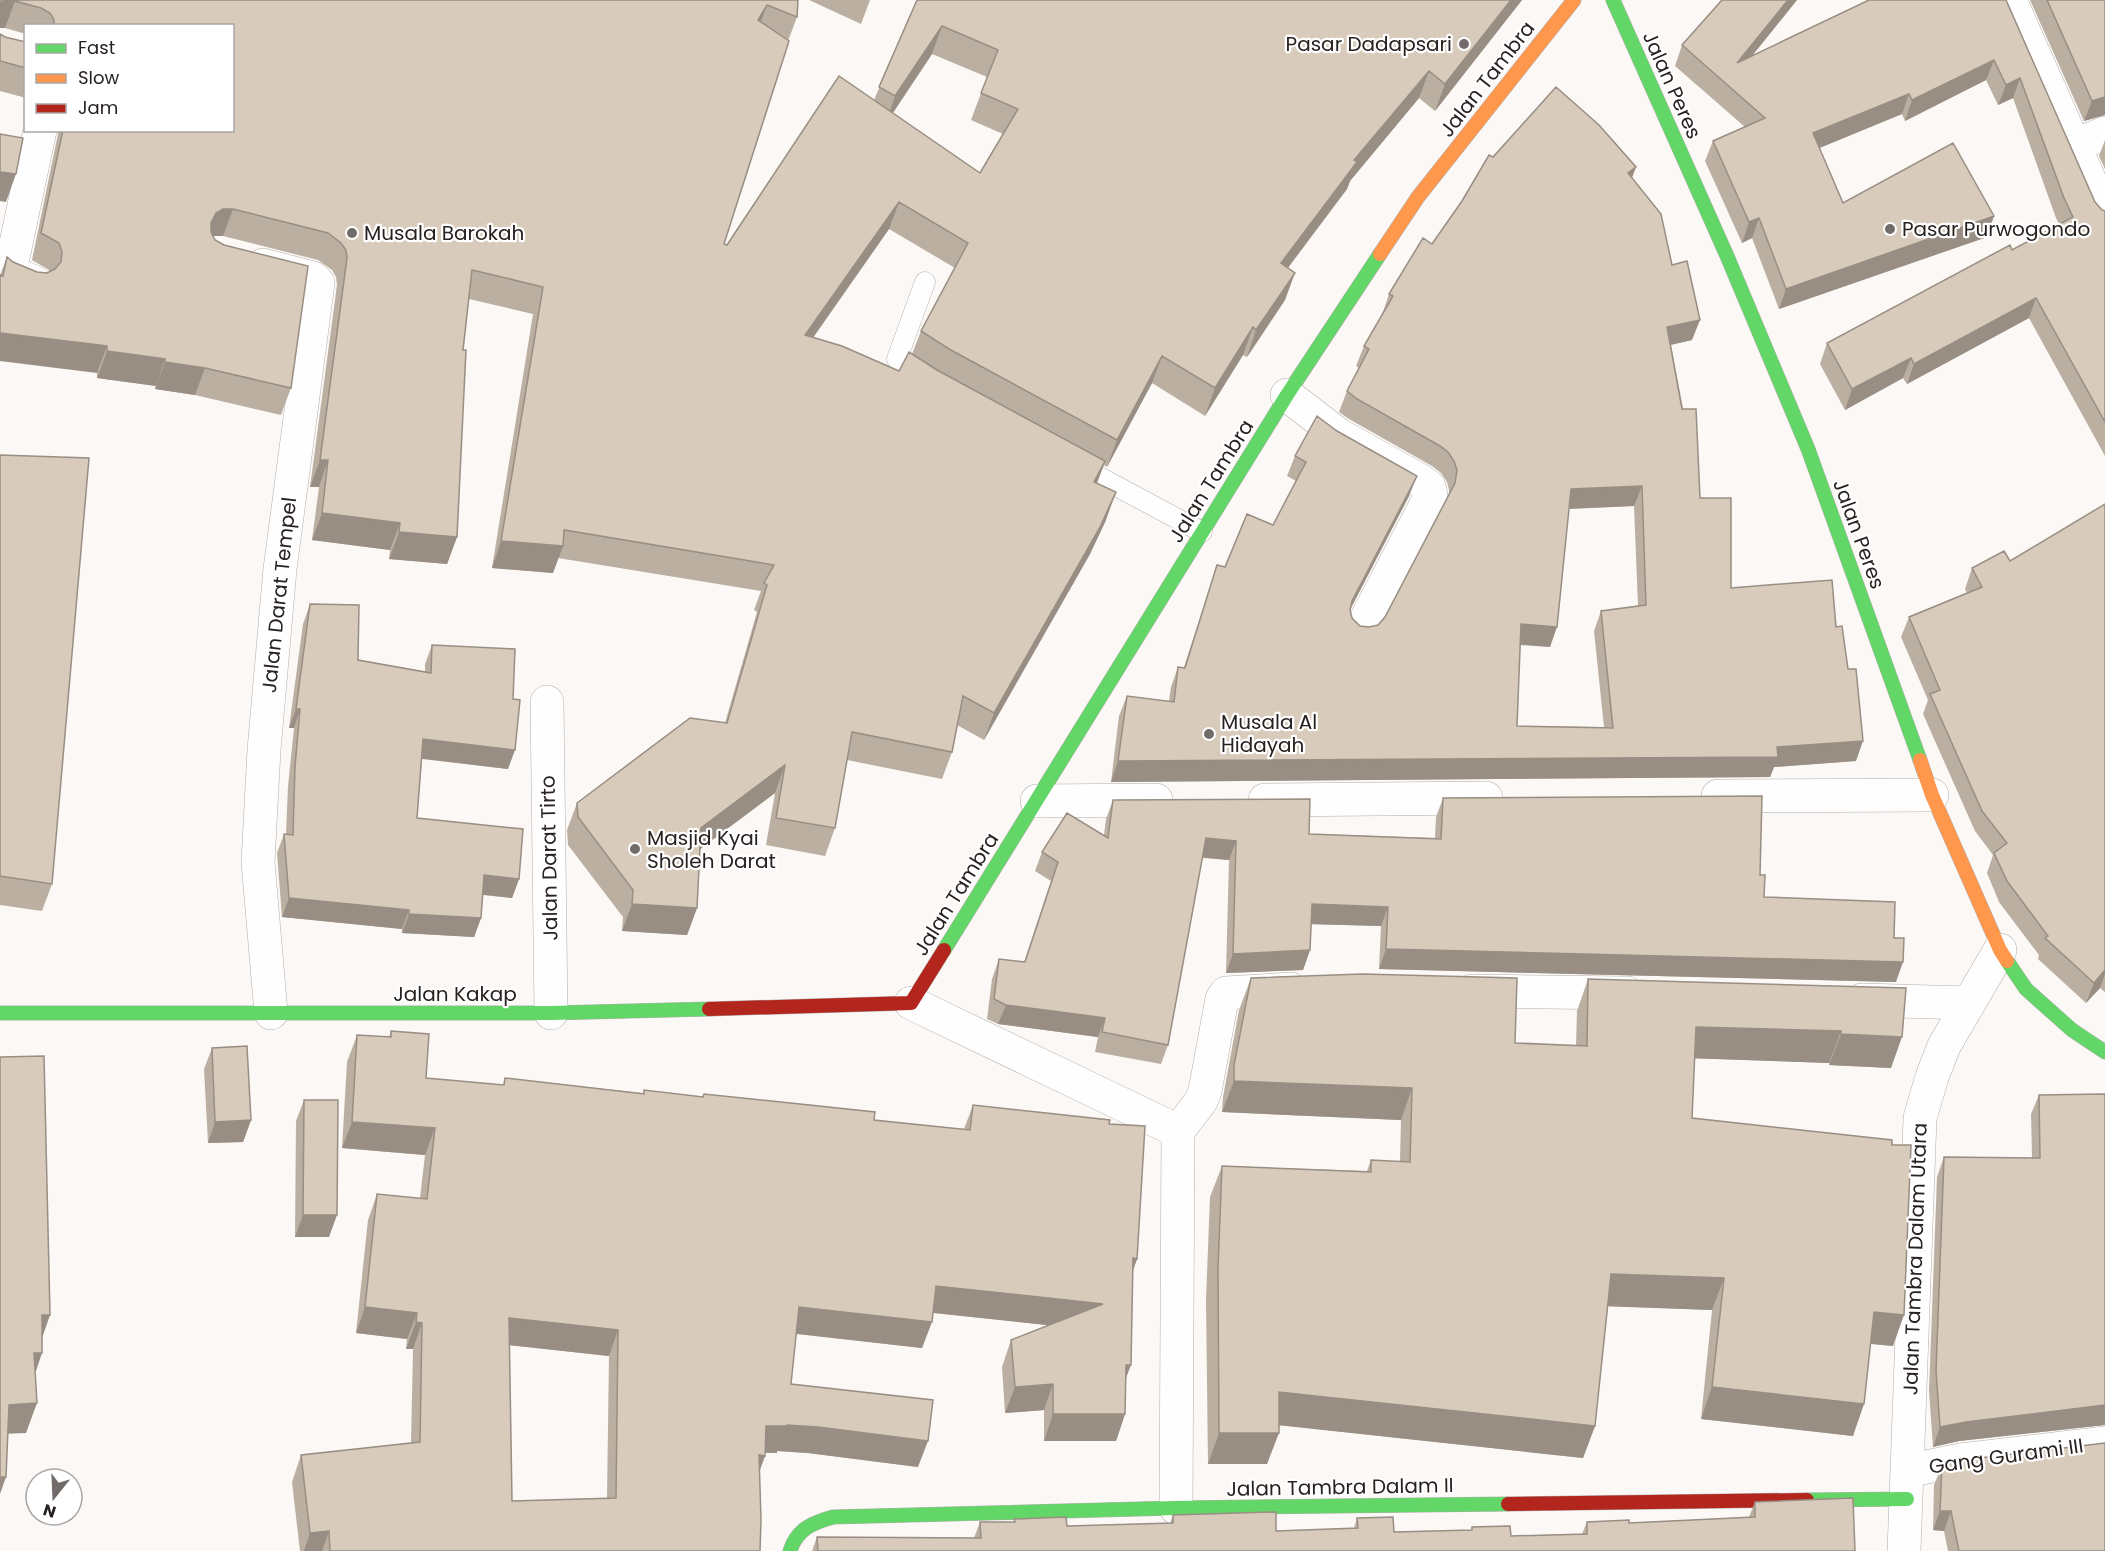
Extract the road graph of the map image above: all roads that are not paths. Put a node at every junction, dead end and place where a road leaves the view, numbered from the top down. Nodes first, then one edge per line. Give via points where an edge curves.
1 (1574, 0) edge
2 (1613, 0) edge
3 (2010, 0) edge
4 (40, 132) edge
5 (2105, 133) edge
6 (2073, 146) junction
7 (2105, 215) edge
8 (230, 257) edge
9 (34, 282) edge
10 (925, 282) dead end
11 (943, 393) edge
12 (1287, 395) junction
13 (1059, 456) edge
14 (1202, 532) junction
15 (1361, 629) edge
16 (547, 702) dead end
17 (1932, 795) junction
18 (1691, 797) edge
19 (1513, 798) edge
20 (1180, 800) edge
21 (1240, 800) edge
22 (1036, 801) junction
23 (2000, 950) junction
24 (1315, 988) edge
25 (1442, 990) edge
26 (1653, 994) edge
27 (1828, 998) edge
28 (911, 1003) junction
29 (1968, 1003) junction
30 (0, 1012) edge
31 (271, 1013) junction
32 (551, 1013) junction
33 (2105, 1052) edge
34 (1178, 1131) junction
35 (2105, 1443) edge
36 (1907, 1485) junction
37 (1176, 1508) junction
38 (790, 1551) edge
39 (1904, 1551) edge

1 - 12 street, Jalan Tambra via 1418,197
2 - 17 street, Jalan Peres via 1808,449
3 - 6 street
4 - 9 street via 11,267 14,275
5 - 6 street
6 - 7 street
8 - 31 street, Jalan Darat Tempel via 313,278 318,283 280,569 264,750 258,862
10 - 11 lane via 897,359 902,367
12 - 14 street, Jalan Tambra
12 - 15 street via 1339,435 1431,490
13 - 14 lane
14 - 22 street, Jalan Tambra
16 - 32 street, Jalan Darat Tirto
17 - 18 street
17 - 23 street, Jalan Peres
19 - 21 street
20 - 22 street
22 - 28 street, Jalan Tambra
23 - 29 street, Jalan Tambra Dalam Utara
23 - 33 street, Jalan Peres via 2026,989 2072,1030
24 - 34 street via 1226,993 1205,1091
25 - 26 street
27 - 29 street
28 - 32 street, Jalan Kakap
28 - 34 street
29 - 36 street, Jalan Tambra Dalam Utara via 1944,1046 1920,1118
30 - 31 street, Jalan Kakap
31 - 32 street, Jalan Kakap
34 - 37 street
35 - 36 street, Gang Gurami III via 1961,1460
36 - 37 street, Jalan Tambra Dalam II
36 - 39 street, Jalan Tambra Dalam Utara
37 - 38 street, Jalan Tambra Dalam II via 833,1517 806,1525

